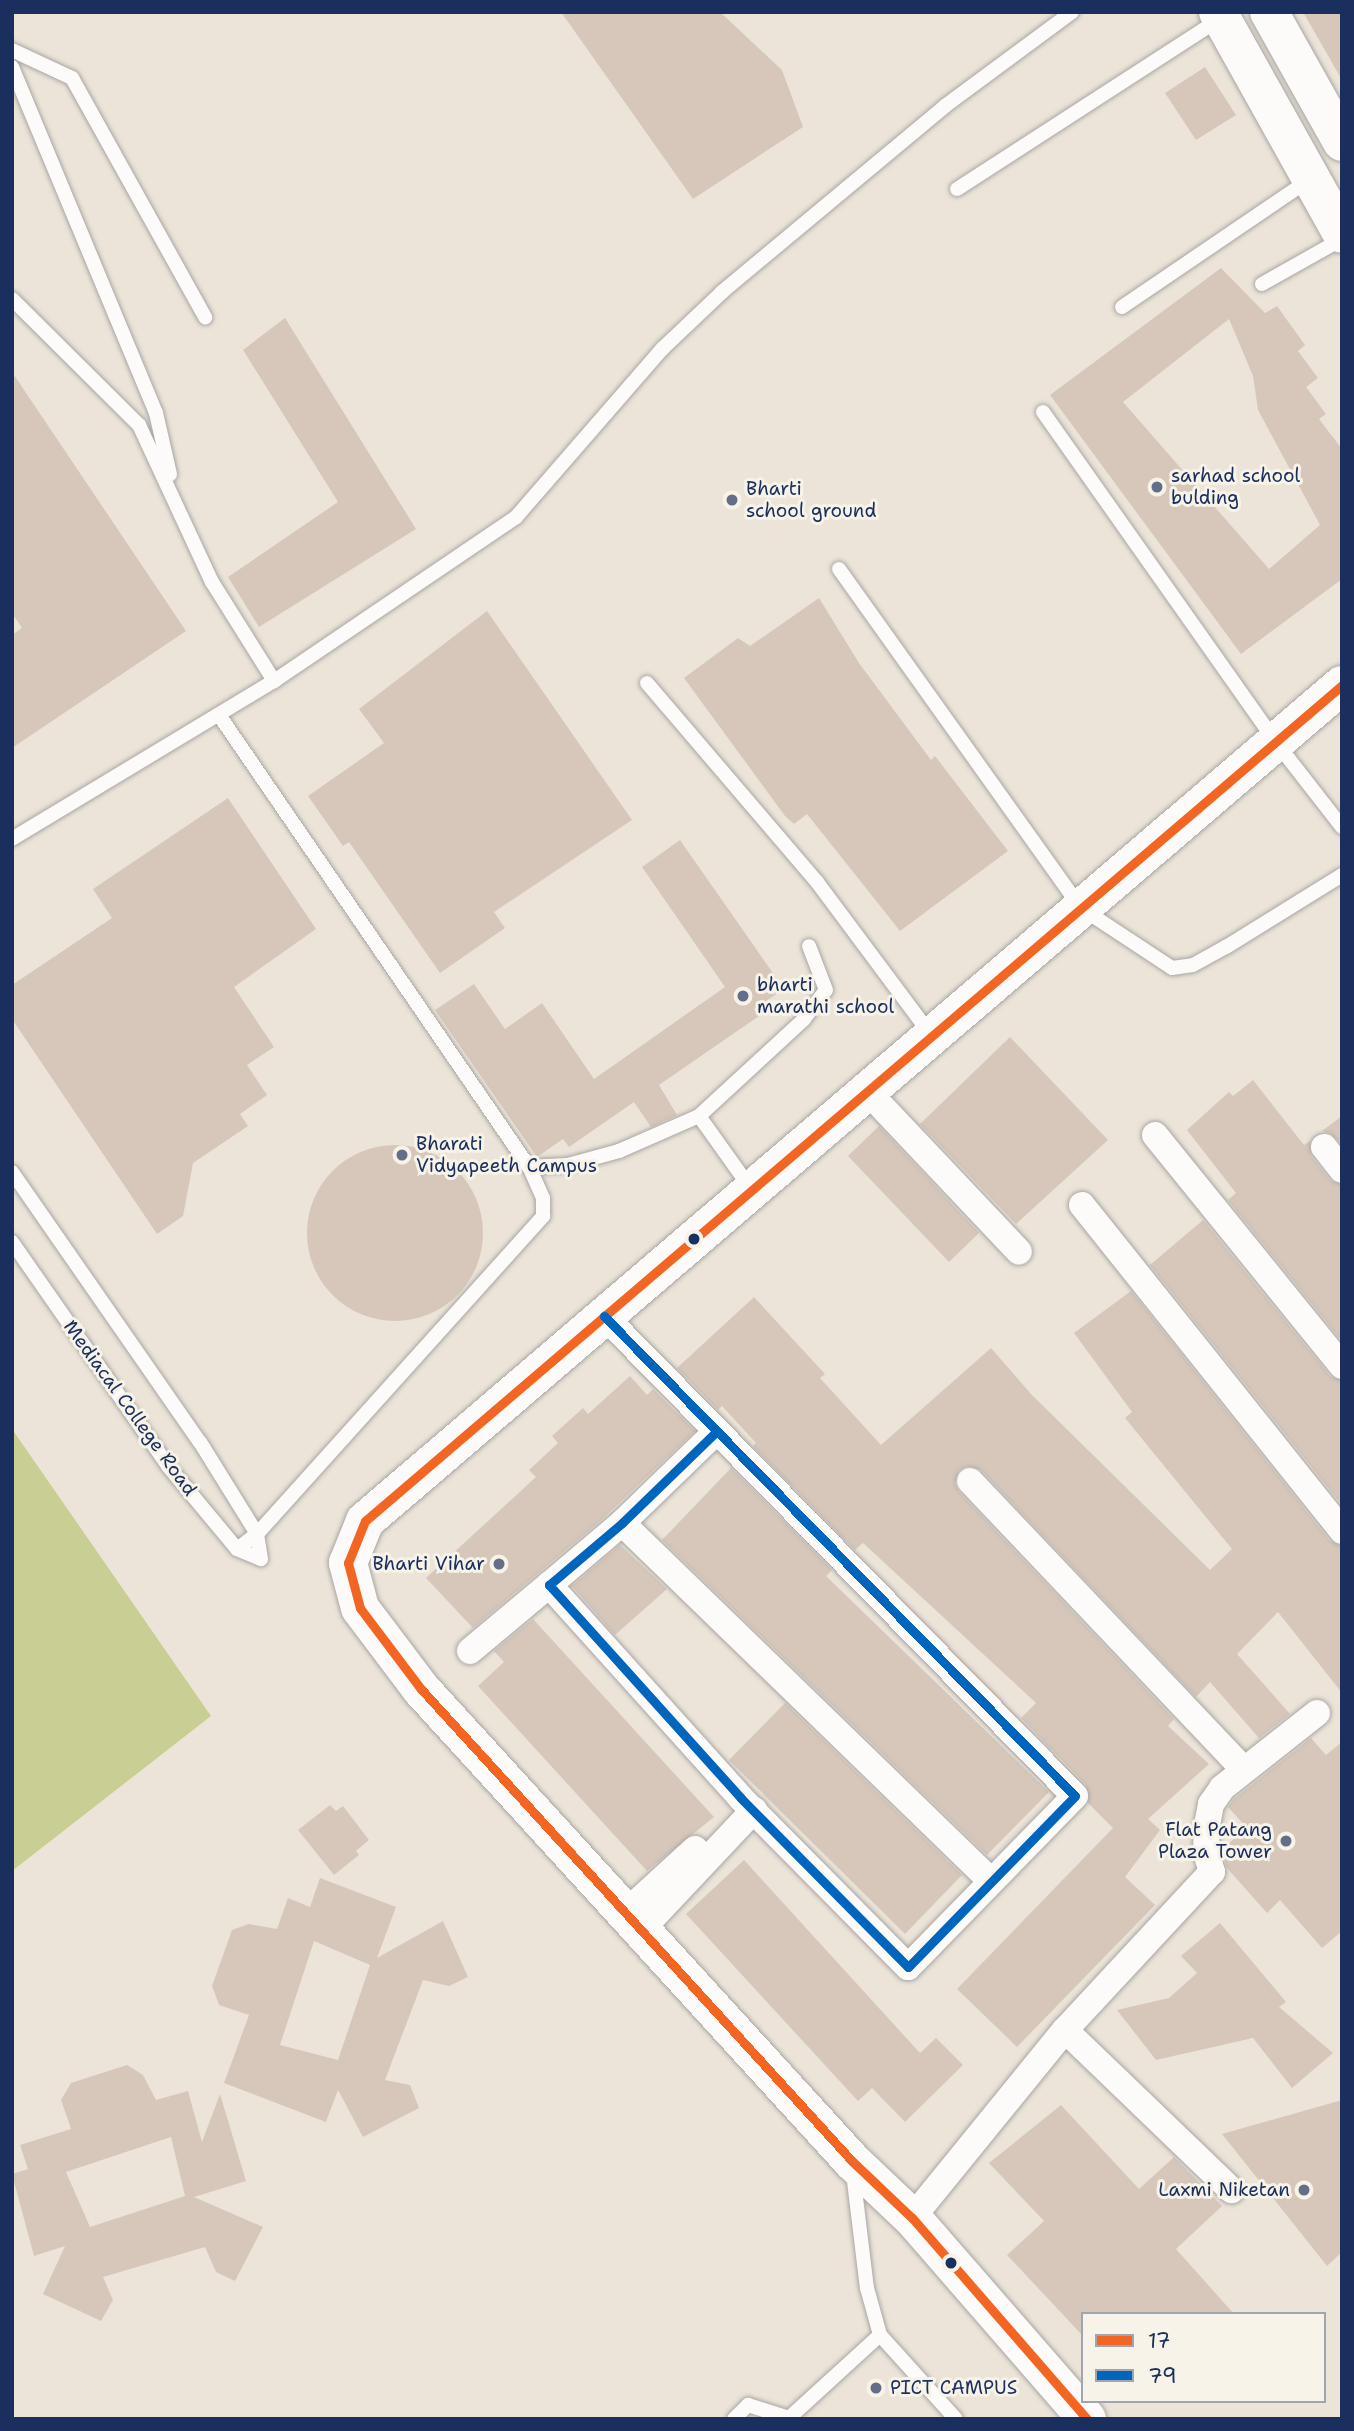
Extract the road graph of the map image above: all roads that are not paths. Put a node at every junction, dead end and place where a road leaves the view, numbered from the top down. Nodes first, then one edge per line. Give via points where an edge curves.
1 (1072, 12) edge
2 (1269, 12) edge
3 (1223, 14) edge
4 (12, 50) edge
5 (12, 67) edge
6 (1342, 142) edge
7 (1310, 179) junction
8 (957, 189) dead end
9 (1342, 237) edge
10 (1262, 284) dead end
11 (12, 299) edge
12 (1122, 307) dead end
13 (205, 317) dead end
14 (1043, 411) dead end
15 (176, 502) junction
16 (839, 569) dead end
17 (274, 681) junction
18 (648, 683) dead end
19 (1342, 685) edge
20 (219, 715) junction
21 (1275, 741) junction
22 (1342, 827) edge
23 (12, 839) edge
24 (1342, 875) edge
25 (1081, 908) junction
26 (809, 946) dead end
27 (932, 1036) junction
28 (867, 1091) junction
29 (699, 1116) junction
30 (1155, 1135) dead end
31 (1324, 1147) dead end
32 (529, 1167) junction
33 (1342, 1170) edge
34 (12, 1172) edge
35 (751, 1190) junction
36 (1082, 1205) dead end
37 (12, 1242) edge
38 (1019, 1252) dead end
39 (604, 1316) junction
40 (1342, 1366) edge
41 (716, 1432) junction
42 (970, 1481) dead end
43 (622, 1523) junction
44 (1342, 1531) edge
45 (257, 1534) junction
46 (237, 1549) junction
47 (549, 1585) junction
48 (470, 1651) dead end
49 (1317, 1713) dead end
50 (1244, 1770) junction
51 (747, 1804) junction
52 (991, 1881) junction
53 (633, 1921) junction
54 (1065, 2030) junction
55 (852, 2161) junction
56 (1231, 2190) dead end
57 (912, 2218) junction
58 (880, 2335) junction
59 (734, 2419) edge
60 (956, 2419) edge
61 (1087, 2419) edge

1 - 17 lane via 944,106 722,292 662,349 516,517
2 - 6 street
3 - 7 street
3 - 8 lane
4 - 13 lane via 72,78
5 - 15 lane via 156,413
7 - 9 street
7 - 12 lane
9 - 10 lane
11 - 15 lane via 139,425
14 - 21 lane
15 - 17 lane via 212,582
16 - 25 lane
17 - 20 lane
18 - 27 lane via 817,882
19 - 21 street
20 - 23 lane
20 - 32 lane
21 - 22 lane
21 - 25 street
24 - 25 lane via 1226,947 1193,965 1172,968
25 - 27 street
26 - 29 lane via 826,990 804,1019
27 - 28 street
28 - 35 street
28 - 38 street
29 - 32 lane via 619,1151 568,1165
29 - 35 lane
30 - 40 street
31 - 33 street
32 - 45 lane via 544,1198 543,1216
34 - 45 lane via 200,1442
35 - 39 street
36 - 44 street
37 - 46 lane, Mediacal College Road via 168,1466
39 - 41 street
39 - 53 street via 365,1521 348,1563 359,1608 421,1689
41 - 43 street
41 - 52 street via 1075,1796
42 - 50 street
43 - 47 street
43 - 52 street
45 - 46 lane
45 - 46 lane, Mediacal College Road via 261,1559
47 - 48 street
47 - 51 street
49 - 50 street
50 - 54 street via 1211,1804 1206,1852 1212,1872
51 - 52 street via 908,1967
51 - 53 street
53 - 55 street
54 - 56 street
54 - 57 street
55 - 57 street
55 - 58 lane via 867,2288
57 - 61 street
58 - 59 lane via 789,2418 748,2405
58 - 60 lane

